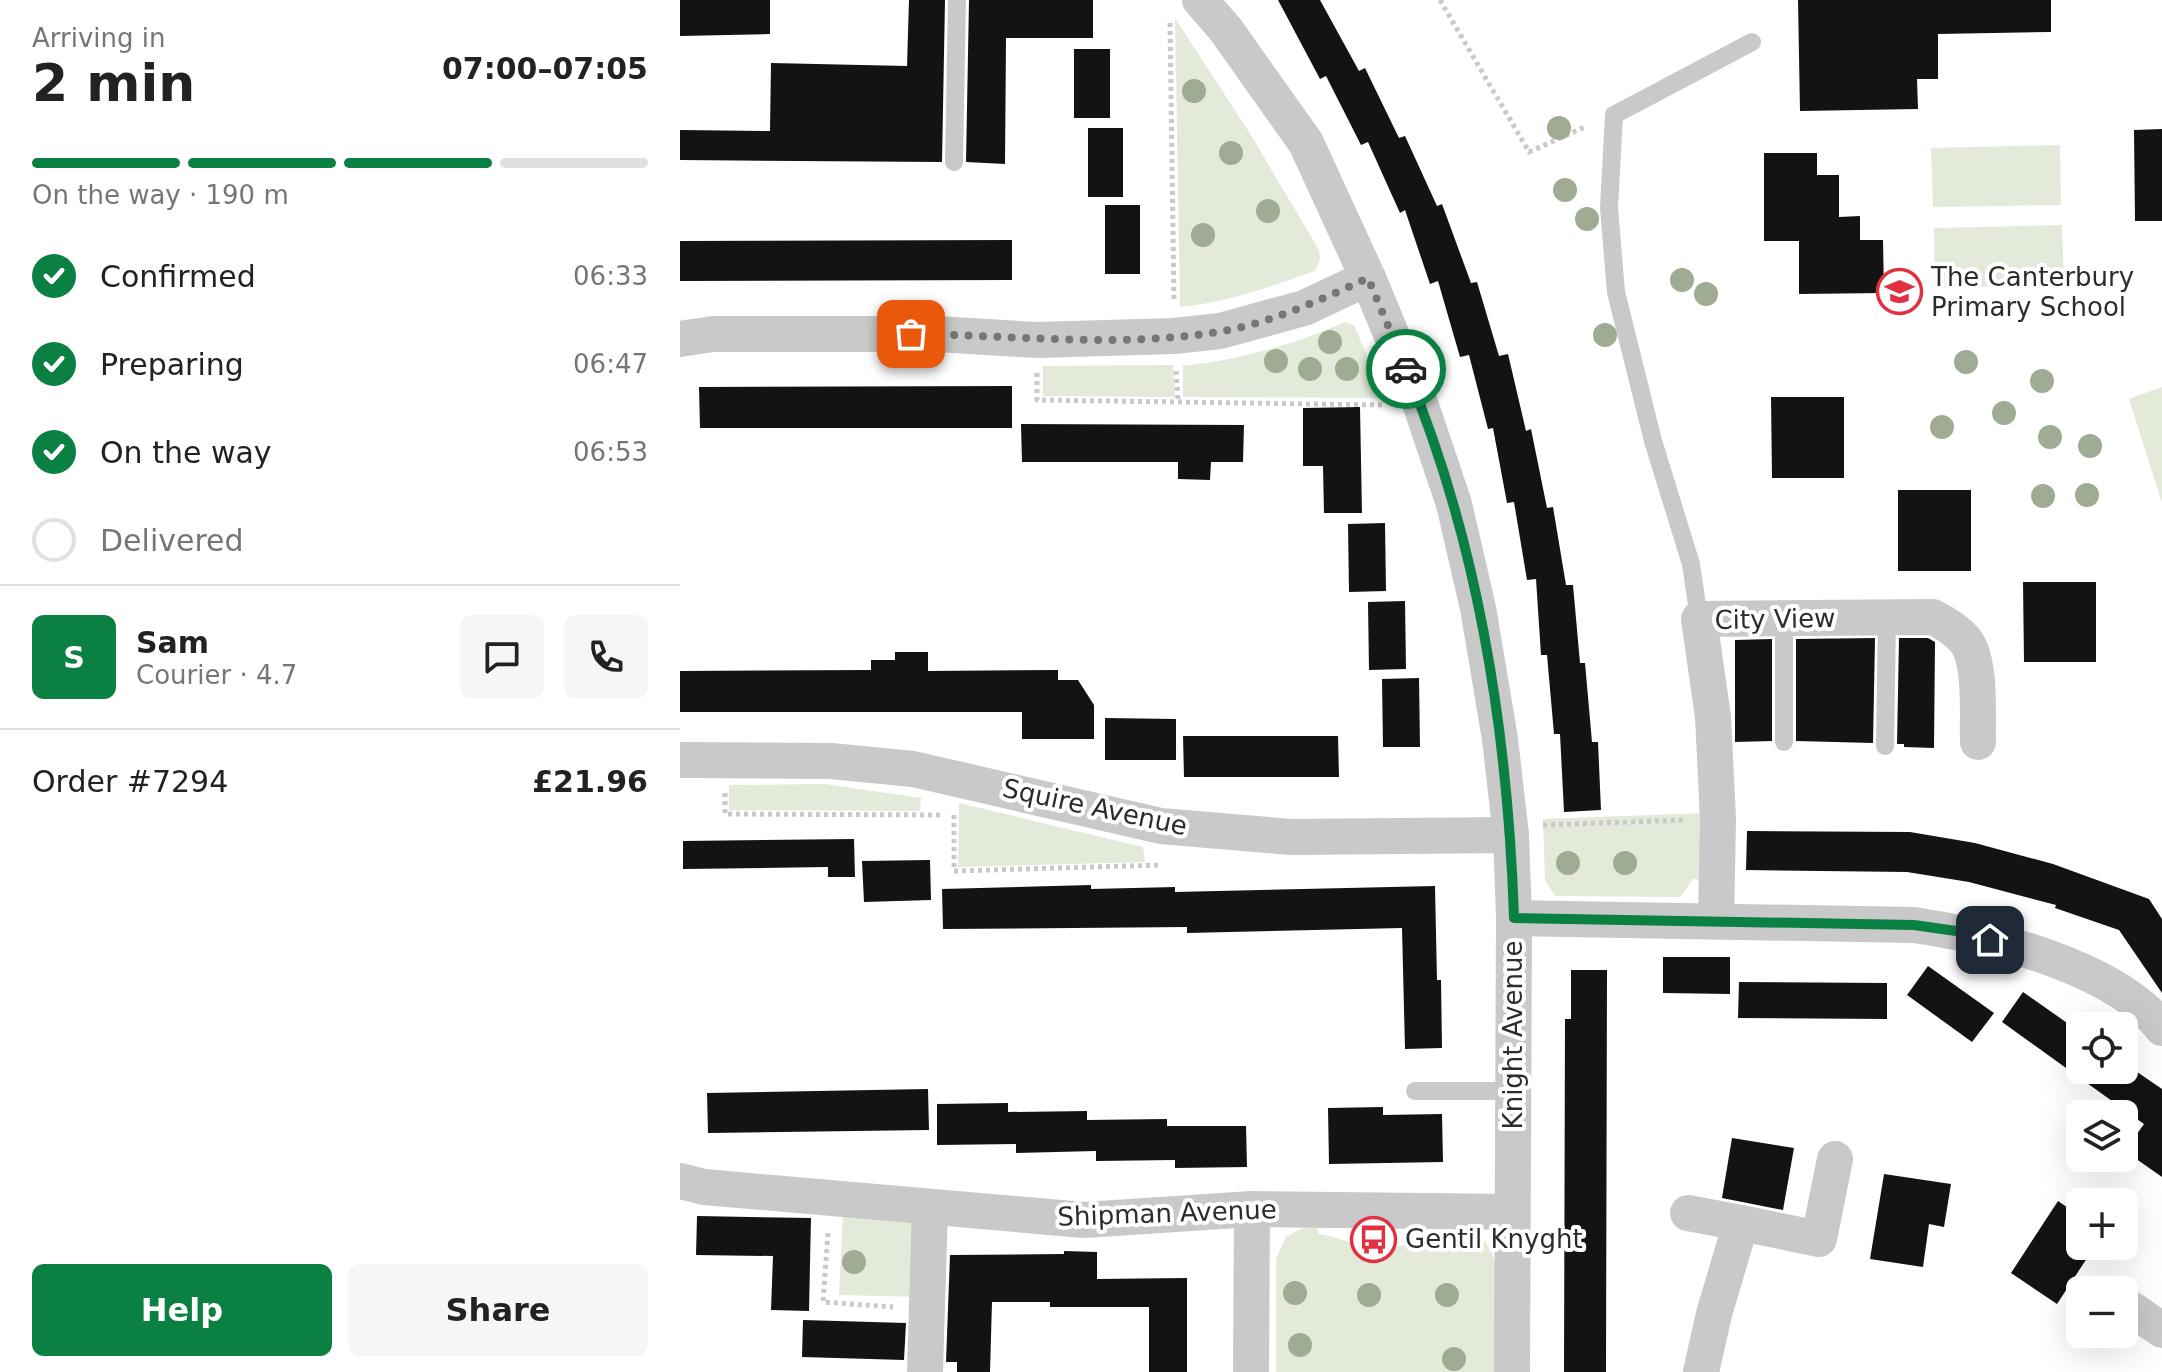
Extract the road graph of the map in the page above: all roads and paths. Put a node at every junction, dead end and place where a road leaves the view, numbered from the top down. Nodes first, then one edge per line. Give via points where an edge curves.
1 (957, 0) edge
2 (1440, 0) edge
3 (1185, 8) edge
4 (1752, 42) dead end
5 (1614, 115) junction
6 (954, 162) dead end
7 (1368, 278) junction
8 (1174, 336) junction
9 (680, 339) edge
10 (1037, 340) junction
11 (1178, 401) junction
12 (1421, 406) junction
13 (1887, 617) junction
14 (1784, 618) junction
15 (1699, 619) junction
16 (1987, 728) dead end
17 (1784, 742) dead end
18 (1885, 746) dead end
19 (680, 760) edge
20 (724, 760) junction
21 (961, 779) junction
22 (954, 815) junction
23 (1718, 819) junction
24 (1524, 830) junction
25 (1165, 865) dead end
26 (1514, 918) junction
27 (1716, 920) junction
28 (2162, 1028) edge
29 (1415, 1091) dead end
30 (1513, 1091) junction
31 (1835, 1159) dead end
32 (680, 1181) edge
33 (830, 1199) junction
34 (930, 1208) junction
35 (1252, 1209) junction
36 (1512, 1212) junction
37 (1688, 1213) dead end
38 (1741, 1223) junction
39 (926, 1309) junction
40 (925, 1372) edge
41 (1251, 1372) edge
42 (1512, 1372) edge
43 (1701, 1372) edge

1 - 6 lane
2 - 5 path via 1529,152
3 - 7 street, Knight Avenue via 1226,30 1306,143
3 - 8 path
4 - 5 lane
5 - 15 lane via 1609,208 1616,292 1691,564
7 - 8 street via 1304,308 1220,331
7 - 12 street, Knight Avenue
8 - 10 street
8 - 11 path
9 - 10 street via 816,333
10 - 11 path via 1037,400
11 - 12 path
12 - 24 street, Knight Avenue via 1454,504 1500,739
13 - 14 street, City View
13 - 16 street, City View via 1933,617 1966,641
13 - 18 lane
14 - 15 street, City View
14 - 17 lane
15 - 23 street, City View via 1713,717
19 - 20 street, Squire Avenue
20 - 21 street, Squire Avenue via 831,761
20 - 22 path via 725,814
21 - 22 path
21 - 24 street, Squire Avenue via 1161,826 1291,837
22 - 25 path via 954,871
23 - 24 path
23 - 27 street, City View
24 - 26 street, Knight Avenue
26 - 27 street
26 - 30 street, Knight Avenue
27 - 28 street via 1914,925 1963,932 2017,947 2113,986
29 - 30 lane
30 - 36 street, Knight Avenue
31 - 38 street via 1819,1239
32 - 33 street, Shipman Avenue
33 - 34 street, Shipman Avenue
33 - 39 path via 823,1302
34 - 35 street, Shipman Avenue via 1084,1220
34 - 39 street
35 - 36 street, Shipman Avenue
35 - 41 street
36 - 42 street, Knight Avenue
37 - 38 street
38 - 43 street
39 - 40 street

